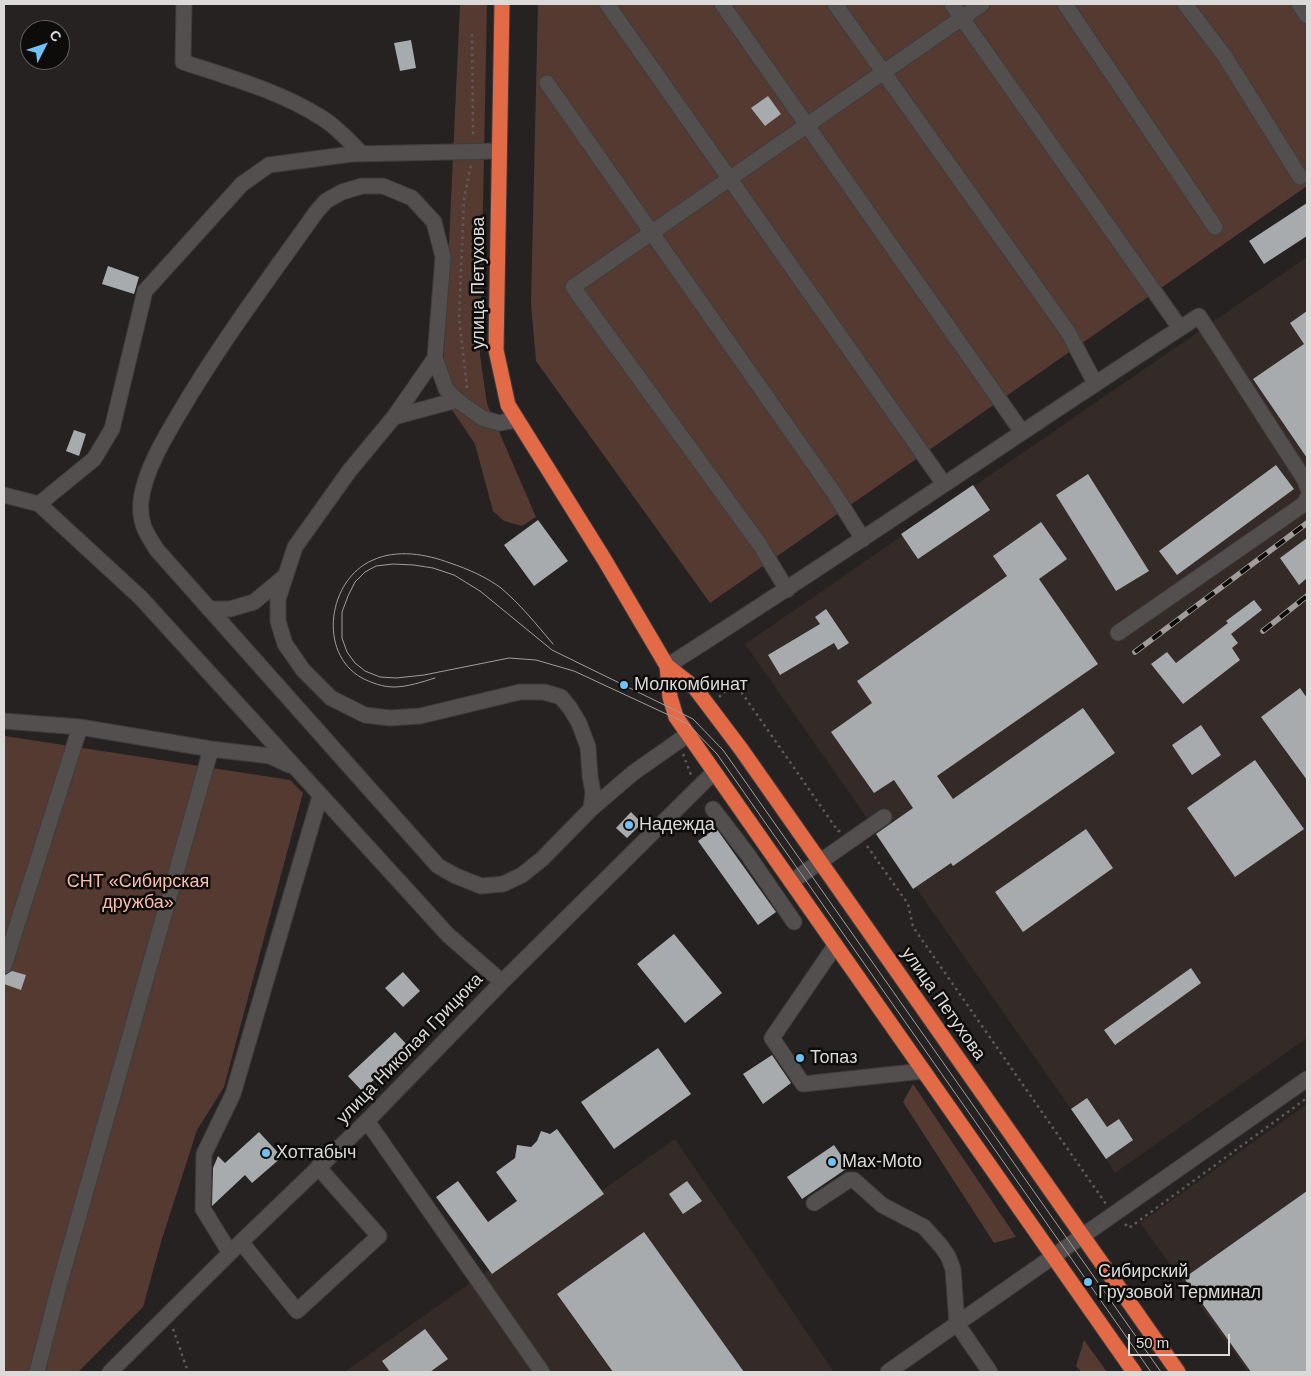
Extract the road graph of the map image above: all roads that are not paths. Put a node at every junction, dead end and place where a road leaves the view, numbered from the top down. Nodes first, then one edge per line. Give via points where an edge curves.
1 (184, 4) edge
2 (502, 4) edge
3 (607, 4) edge
4 (722, 4) edge
5 (834, 4) edge
6 (952, 4) edge
7 (982, 4) edge
8 (1065, 4) edge
9 (1185, 4) edge
10 (1299, 4) edge
11 (1307, 16) edge
12 (961, 18) junction
13 (884, 72) junction
14 (547, 83) dead end
15 (806, 125) junction
16 (499, 151) junction
17 (362, 154) junction
18 (1300, 177) dead end
19 (730, 178) junction
20 (1215, 227) dead end
21 (652, 232) junction
22 (1180, 328) junction
23 (435, 358) junction
24 (1096, 383) junction
25 (463, 404) junction
26 (394, 417) junction
27 (517, 420) junction
28 (1022, 432) junction
29 (944, 484) junction
30 (1307, 487) edge
31 (4, 495) edge
32 (1307, 498) edge
33 (40, 504) junction
34 (863, 539) junction
35 (284, 577) junction
36 (787, 590) junction
37 (209, 609) junction
38 (1118, 633) dead end
39 (667, 666) junction
40 (4, 721) edge
41 (80, 727) junction
42 (687, 734) junction
43 (212, 749) junction
44 (295, 768) junction
45 (714, 772) junction
46 (320, 796) junction
47 (592, 809) junction
48 (713, 809) dead end
49 (884, 817) dead end
50 (764, 843) junction
51 (748, 855) junction
52 (820, 861) junction
53 (791, 882) junction
54 (794, 922) dead end
55 (835, 946) junction
56 (4, 966) edge
57 (502, 982) junction
58 (923, 1071) junction
59 (1307, 1078) edge
60 (367, 1121) junction
61 (318, 1168) junction
62 (814, 1203) dead end
63 (1082, 1236) junction
64 (236, 1248) junction
65 (1053, 1256) junction
66 (957, 1324) junction
67 (37, 1372) edge
68 (110, 1372) edge
69 (542, 1372) edge
70 (888, 1372) edge
71 (990, 1372) edge
72 (1134, 1372) edge
73 (1178, 1372) edge

1 - 17 street via 183,62 284,98 323,118
2 - 16 highway, улица Петухова
3 - 19 street
4 - 15 street
5 - 13 street
6 - 12 street
7 - 12 street
8 - 20 street
9 - 18 street via 1224,55
10 - 11 street
12 - 13 street
12 - 22 street
13 - 15 street
13 - 24 street via 1068,332
14 - 21 street
15 - 19 street
15 - 28 street
16 - 17 street
16 - 27 highway, улица Петухова via 496,350 508,405
17 - 33 street via 269,165 242,184 146,292 112,429 94,459
19 - 21 street
19 - 29 street
21 - 34 street
21 - 36 street via 573,287 760,545
22 - 24 street
22 - 30 street via 1199,316
23 - 25 street via 446,389
23 - 26 street
23 - 37 street via 443,257 434,222 412,198 383,186 362,186 326,201 200,379 165,438 141,500 144,531
24 - 28 street
25 - 26 street
25 - 27 street via 482,418 499,424
26 - 35 street via 350,470 295,547
27 - 39 highway, улица Петухова
28 - 29 street
29 - 34 street
31 - 33 street
32 - 38 street via 1304,504
33 - 44 street via 141,598
34 - 36 street
35 - 37 street via 254,602 230,609
35 - 47 street via 278,599 278,620 285,644 303,670 331,698 365,715 390,718 420,716 520,692 544,692 561,697 579,723 588,747
36 - 39 street
37 - 47 street via 432,860 456,876 481,886 504,884 542,859
39 - 42 highway, улица Петухова via 673,708
39 - 52 highway, улица Петухова via 695,688
40 - 41 street
41 - 43 street
41 - 56 street
42 - 45 highway, улица Петухова
42 - 47 street via 633,773
43 - 44 street via 270,756
43 - 67 street
44 - 46 street
45 - 50 highway, улица Петухова
45 - 57 street, улица Николая Грицюка
46 - 57 street via 448,935
46 - 64 street via 233,1094 204,1154 203,1209
48 - 51 street
49 - 52 street
50 - 51 street
50 - 53 highway, улица Петухова
51 - 54 street
52 - 53 street
52 - 63 highway, улица Петухова
53 - 55 highway, улица Петухова
55 - 58 highway, улица Петухова
55 - 58 street via 772,1038 803,1084
57 - 60 street, улица Николая Грицюка
58 - 65 highway, улица Петухова
59 - 63 street
60 - 61 street, улица Николая Грицюка
60 - 69 street
61 - 64 street, улица Николая Грицюка
61 - 64 street via 379,1236 297,1311
62 - 66 street via 854,1180 882,1205 924,1227 948,1256 953,1269
63 - 65 street
63 - 73 highway, улица Петухова
64 - 68 street, улица Николая Грицюка
65 - 66 street
65 - 72 highway, улица Петухова
66 - 70 street
66 - 71 street

